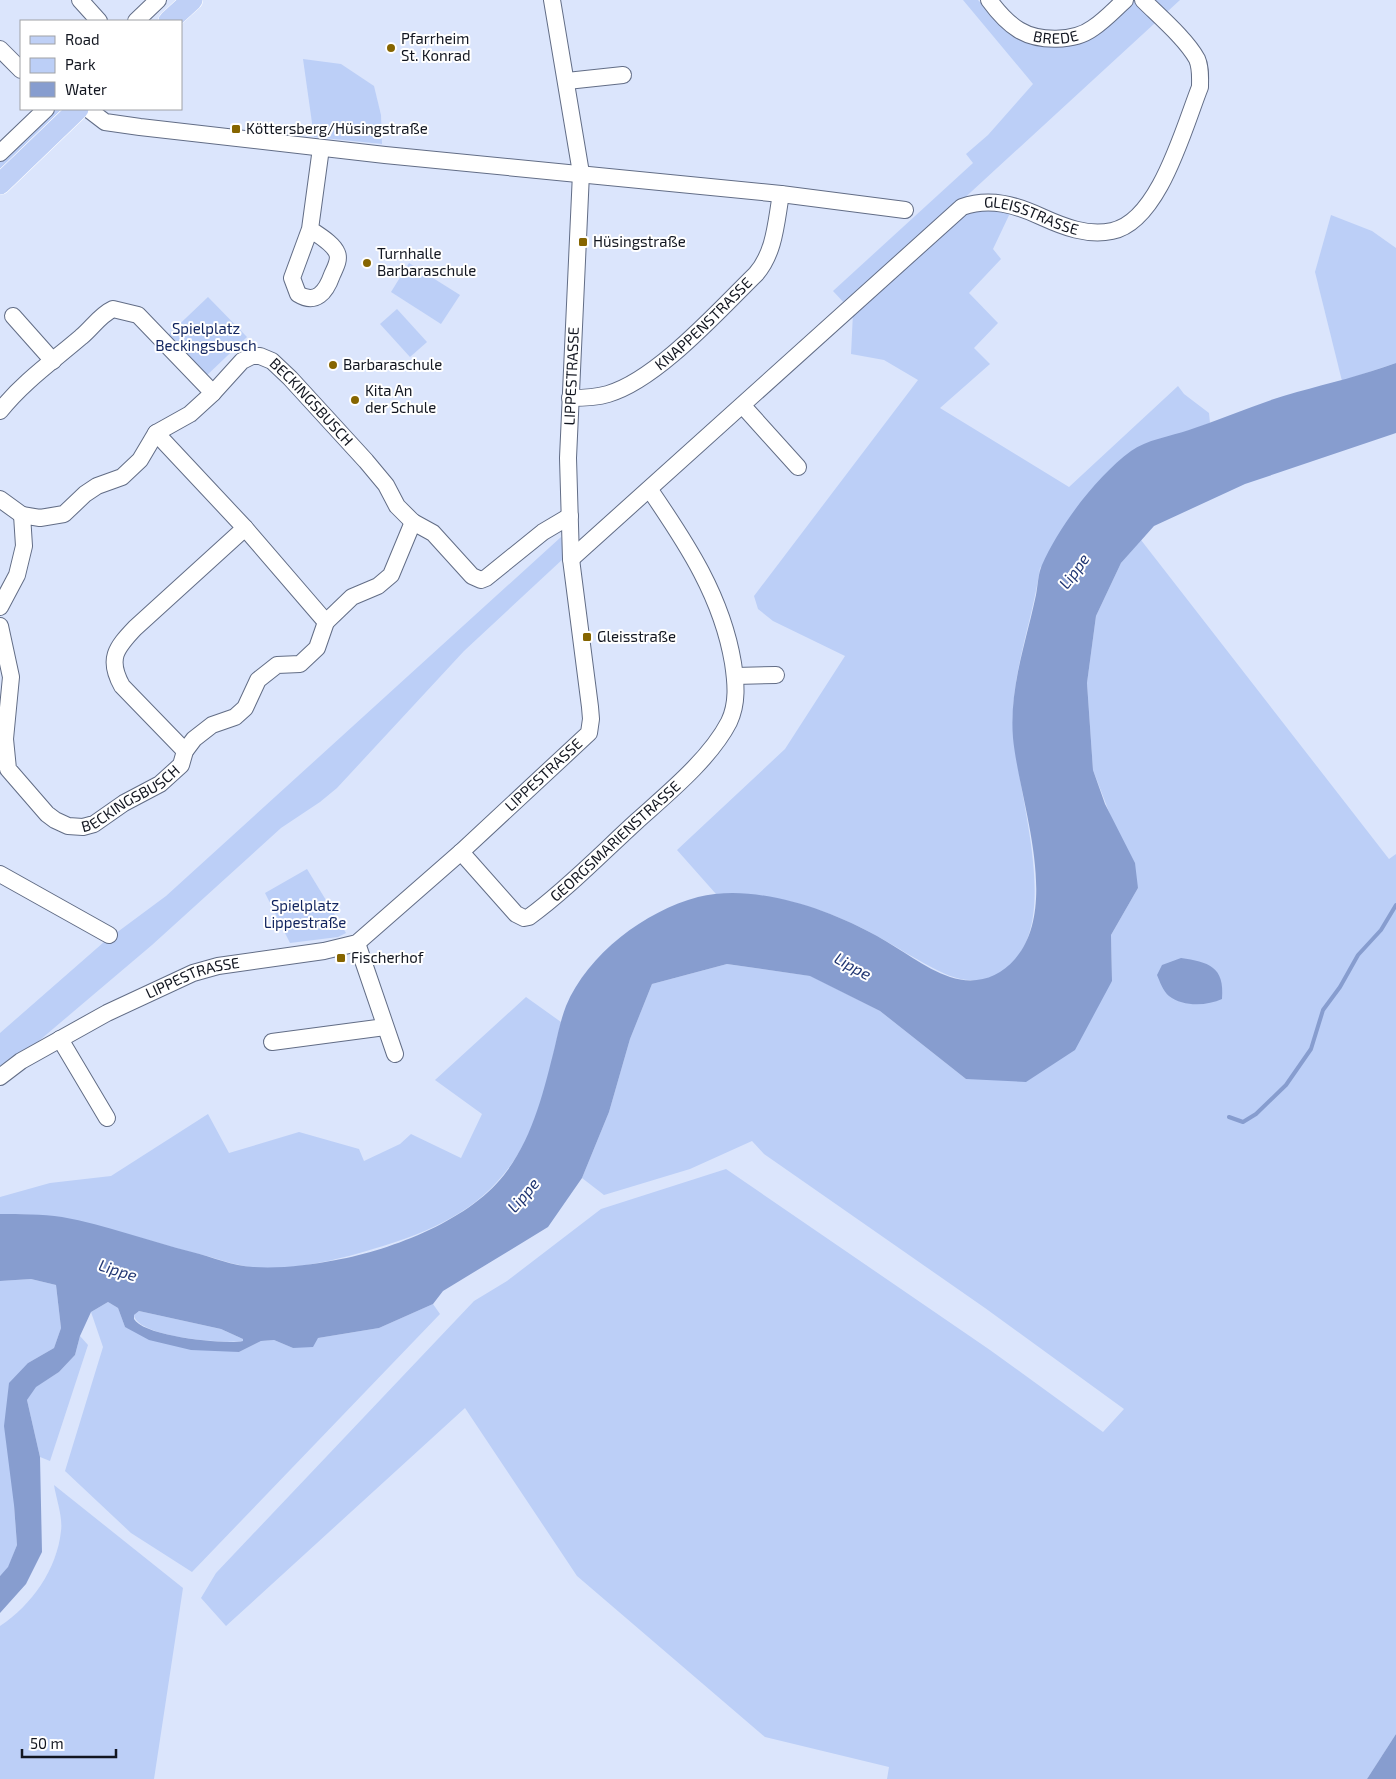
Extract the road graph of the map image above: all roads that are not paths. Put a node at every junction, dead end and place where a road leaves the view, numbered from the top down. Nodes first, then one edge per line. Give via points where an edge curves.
1 (80, 0) edge
2 (158, 0) edge
3 (192, 0) edge
4 (552, 0) edge
5 (988, 0) edge
6 (1125, 0) edge
7 (1143, 0) edge
8 (98, 20) edge
9 (137, 20) edge
10 (170, 20) edge
11 (0, 49) edge
12 (20, 69) edge
13 (623, 75) dead end
14 (567, 81) junction
15 (45, 110) edge
16 (77, 110) edge
17 (89, 110) edge
18 (321, 148) junction
19 (0, 153) edge
20 (581, 173) junction
21 (0, 184) edge
22 (781, 194) junction
23 (905, 210) dead end
24 (310, 229) dead end
25 (13, 316) dead end
26 (53, 361) junction
27 (214, 393) junction
28 (570, 398) junction
29 (2, 403) edge
30 (743, 406) junction
31 (156, 433) junction
32 (798, 467) dead end
33 (650, 490) junction
34 (0, 499) edge
35 (22, 515) junction
36 (570, 516) junction
37 (413, 522) junction
38 (245, 528) junction
39 (571, 560) junction
40 (0, 607) edge
41 (326, 622) junction
42 (0, 626) edge
43 (776, 675) dead end
44 (734, 676) junction
45 (186, 750) junction
46 (461, 852) junction
47 (0, 874) edge
48 (110, 935) dead end
49 (357, 943) junction
50 (385, 1027) junction
51 (60, 1039) junction
52 (272, 1042) dead end
53 (395, 1054) dead end
54 (0, 1077) edge
55 (107, 1118) dead end

1 - 8 street
2 - 9 street
3 - 10 main road
4 - 14 street, LIPPESTRASSE
5 - 6 street, BREDE via 1019,30 1052,39 1092,29
7 - 30 street, GLEISSTRASSE via 1196,59 1200,87 1161,188 1139,216 1114,231 1095,233 1069,228 1025,209 1003,204 984,202 962,207
11 - 12 street
13 - 14 street
14 - 20 street, LIPPESTRASSE
15 - 19 street
16 - 21 main road
17 - 18 street via 106,122
18 - 20 street
18 - 24 street
20 - 22 street
20 - 28 street, LIPPESTRASSE
22 - 23 street
22 - 28 street, KNAPPENSTRASSE via 771,251 756,274 666,360 644,376 608,394
25 - 26 street
26 - 27 street via 105,312 121,309 138,315
26 - 29 street
27 - 31 street, BECKINGSBUSCH via 190,414
27 - 37 street, BECKINGSBUSCH via 242,361 252,356 272,361 366,461 386,485 397,506
28 - 36 street, LIPPESTRASSE
30 - 32 street
30 - 33 street, GLEISSTRASSE
31 - 35 street via 140,460 122,477 91,490 64,514 40,518
31 - 38 street
33 - 39 street, GLEISSTRASSE
33 - 44 street, GEORGSMARIENSTRASSE via 682,537 714,597 730,646
34 - 35 street
35 - 40 street via 24,546 16,575
36 - 37 street, BECKINGSBUSCH via 543,532 481,580 472,576 433,533
36 - 39 street, LIPPESTRASSE
37 - 41 street, BECKINGSBUSCH via 391,575 378,586 352,597
38 - 41 street
38 - 45 street via 135,628 119,645 114,656 122,686
39 - 46 street, LIPPESTRASSE via 590,707 589,733
41 - 45 street, BECKINGSBUSCH via 312,654 300,664 277,665 258,680 245,708 235,717 212,726 194,739
42 - 45 street, BECKINGSBUSCH via 11,677 5,739 8,769 55,820 83,828 105,819 160,784 181,765
43 - 44 street
44 - 46 street, GEORGSMARIENSTRASSE via 734,708 721,736 661,800 529,917 516,914
46 - 49 street, LIPPESTRASSE
47 - 48 street
49 - 50 street
49 - 51 street, LIPPESTRASSE via 204,969 170,982
50 - 52 street
50 - 53 street
51 - 54 street, LIPPESTRASSE
51 - 55 street

